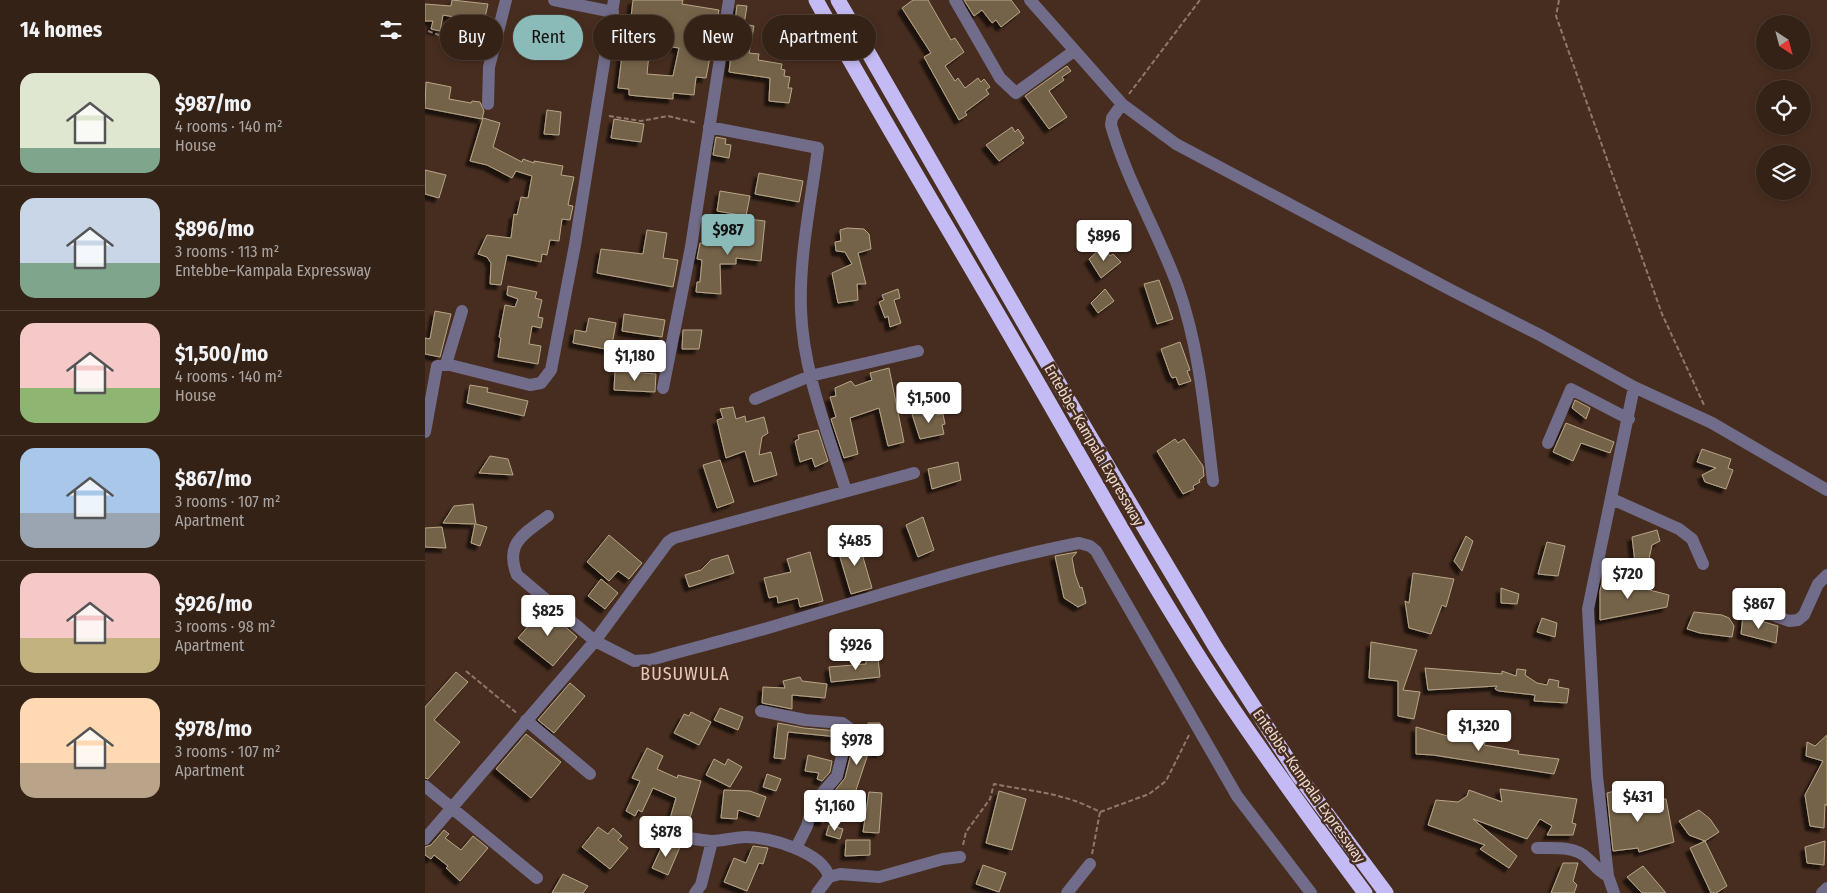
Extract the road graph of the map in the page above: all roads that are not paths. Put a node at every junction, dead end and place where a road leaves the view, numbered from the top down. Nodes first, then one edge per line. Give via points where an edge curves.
1 (506, 0) edge
2 (554, 0) edge
3 (729, 0) edge
4 (816, 0) edge
5 (837, 0) edge
6 (955, 0) edge
7 (1030, 0) edge
8 (614, 6) edge
9 (1074, 50) junction
10 (488, 104) dead end
11 (1122, 104) junction
12 (709, 127) junction
13 (462, 311) dead end
14 (918, 351) dead end
15 (436, 365) edge
16 (811, 376) junction
17 (1634, 387) junction
18 (663, 388) dead end
19 (755, 398) dead end
20 (1629, 419) junction
21 (425, 432) edge
22 (1548, 443) dead end
23 (914, 473) dead end
24 (1213, 481) dead end
25 (1827, 490) edge
26 (846, 491) junction
27 (1611, 499) junction
28 (548, 516) dead end
29 (1703, 564) dead end
30 (1827, 575) edge
31 (1749, 606) dead end
32 (595, 641) junction
33 (761, 711) dead end
34 (525, 720) junction
35 (590, 774) dead end
36 (425, 786) edge
37 (450, 809) junction
38 (662, 833) dead end
39 (425, 839) edge
40 (712, 841) junction
41 (796, 848) junction
42 (1537, 848) dead end
43 (960, 857) road end
44 (1090, 864) road end
45 (1608, 876) junction
46 (829, 877) junction
47 (537, 878) dead end
48 (1827, 888) edge
49 (695, 893) edge
50 (817, 893) edge
51 (1067, 893) edge
52 (1311, 893) edge
53 (1365, 893) edge
54 (1386, 893) edge
55 (1614, 893) edge
56 (1822, 893) edge

1 - 10 street via 489,67
2 - 8 street
3 - 12 street
4 - 53 highway, Entebbe–Kampala Expressway via 938,216 1209,672 1283,782
5 - 54 highway, Entebbe–Kampala Expressway via 1069,402 1216,648 1298,775
6 - 9 street via 1001,78 1016,93
7 - 9 street
8 - 15 street via 551,370 541,383 530,385
9 - 11 street
11 - 17 street via 1175,144
11 - 24 street via 1111,125 1180,296 1198,358
12 - 16 street via 817,148 801,311
12 - 18 street via 691,247
13 - 15 street
14 - 16 street
15 - 21 street
16 - 19 street
16 - 26 street
17 - 20 street
17 - 25 street via 1712,423
20 - 22 street via 1571,389
20 - 27 street
23 - 26 street
26 - 32 street via 674,538 660,552
27 - 29 street via 1679,529 1692,539
27 - 45 street via 1588,609 1597,776
28 - 32 street via 522,534 514,547 511,561 517,574
30 - 31 street via 1818,584 1804,615 1798,620 1789,621
32 - 34 street
32 - 52 street via 634,661 650,660 777,626 922,581 1079,543 1090,546 1096,551 1237,796
33 - 41 street via 805,720 843,723 849,728 837,776 813,804
34 - 35 street
34 - 37 street
36 - 37 street
37 - 39 street
37 - 47 street
38 - 40 street
40 - 41 street via 747,837
40 - 49 street via 701,885
41 - 46 street via 806,853
42 - 45 street via 1560,848 1582,854 1597,870
43 - 46 street via 879,876 840,874
44 - 51 street
45 - 55 street
46 - 50 street
48 - 56 street

